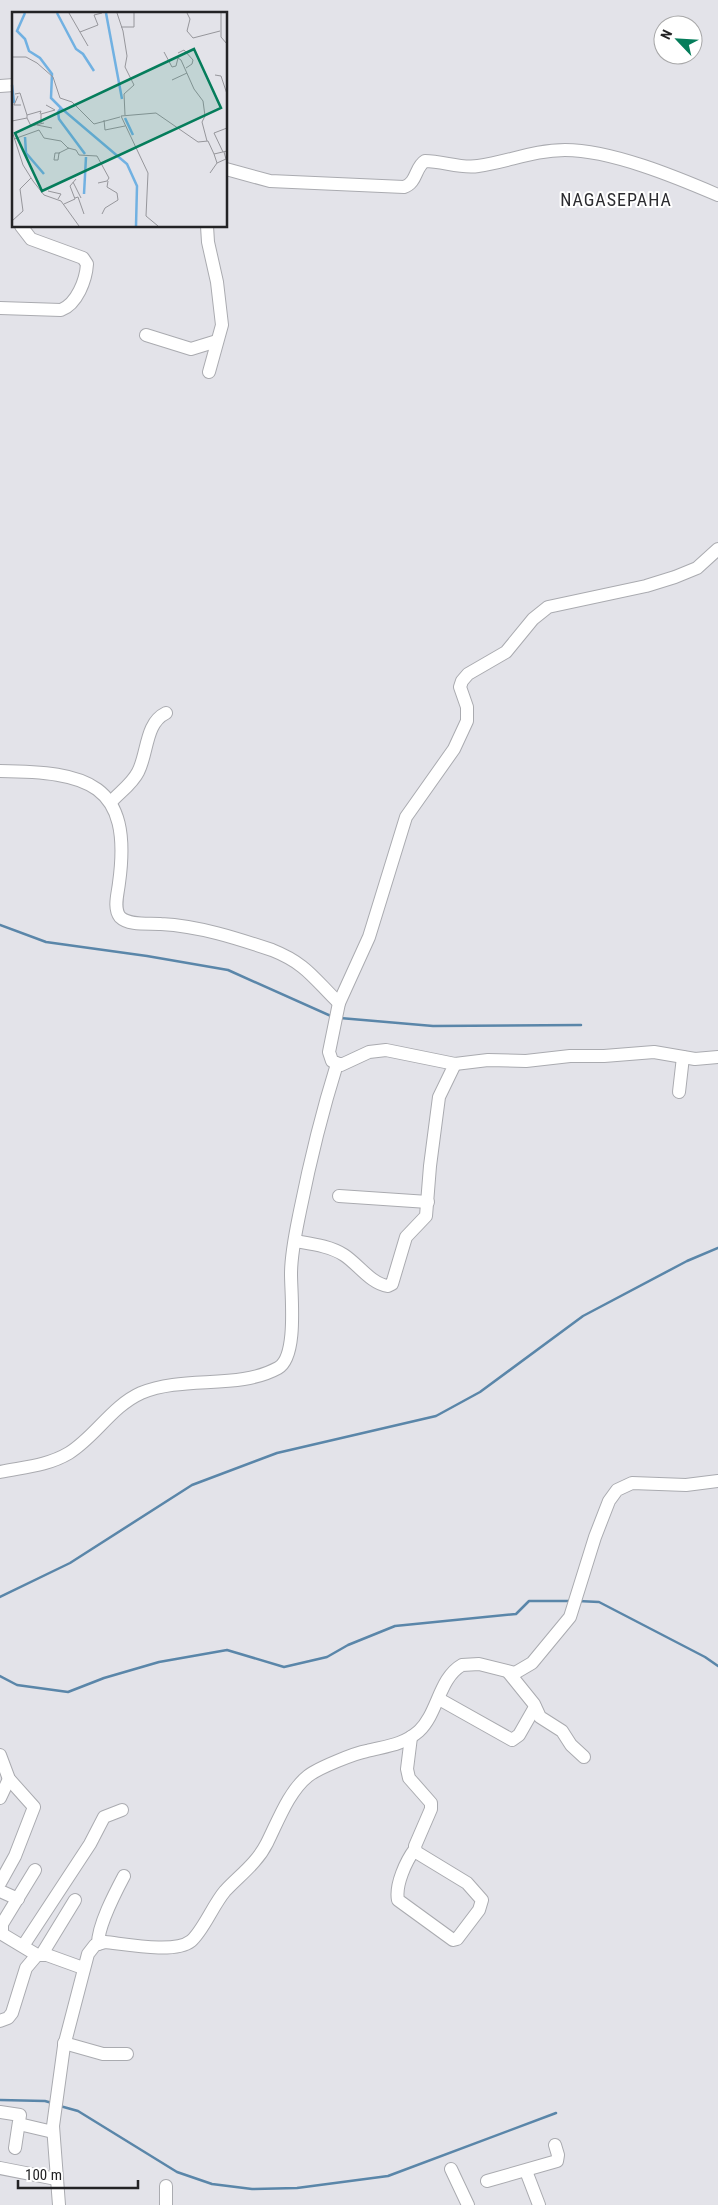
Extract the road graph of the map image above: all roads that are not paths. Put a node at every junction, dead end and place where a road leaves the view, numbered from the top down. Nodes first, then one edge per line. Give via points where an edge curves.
1 (228, 170) edge
2 (718, 195) edge
3 (23, 228) edge
4 (207, 228) edge
5 (0, 308) edge
6 (146, 335) dead end
7 (217, 342) junction
8 (209, 372) dead end
9 (718, 549) edge
10 (166, 713) dead end
11 (0, 771) edge
12 (111, 802) junction
13 (337, 1013) junction
14 (683, 1057) junction
15 (718, 1057) edge
16 (337, 1064) junction
17 (455, 1064) junction
18 (679, 1092) dead end
19 (339, 1196) dead end
20 (428, 1202) junction
21 (295, 1241) junction
22 (0, 1472) edge
23 (718, 1481) edge
24 (509, 1673) junction
25 (439, 1699) junction
26 (535, 1706) junction
27 (411, 1737) junction
28 (0, 1755) edge
29 (584, 1757) dead end
30 (9, 1779) junction
31 (0, 1798) edge
32 (122, 1810) dead end
33 (415, 1849) junction
34 (35, 1870) dead end
35 (124, 1876) dead end
36 (0, 1882) edge
37 (0, 1892) edge
38 (18, 1899) junction
39 (75, 1900) dead end
40 (2, 1920) edge
41 (98, 1944) junction
42 (23, 1946) junction
43 (40, 1954) junction
44 (83, 1968) junction
45 (0, 2021) edge
46 (64, 2043) junction
47 (127, 2054) dead end
48 (0, 2112) edge
49 (19, 2124) junction
50 (53, 2129) junction
51 (555, 2144) dead end
52 (15, 2148) dead end
53 (0, 2168) edge
54 (452, 2169) dead end
55 (526, 2171) junction
56 (56, 2179) junction
57 (487, 2181) dead end
58 (166, 2186) dead end
59 (59, 2205) edge
60 (166, 2205) edge
61 (468, 2205) edge
62 (539, 2205) edge

1 - 2 street via 270,181 404,187 412,182 425,161 474,167 541,152 575,150 656,170
3 - 5 street via 31,239 83,258 87,271 69,307 61,310
4 - 7 street via 221,319
6 - 7 street via 191,349
7 - 8 street
9 - 13 street via 697,568 668,579 548,607 533,619 506,652 468,674 462,681 461,692 468,714 464,730 406,817 369,937
10 - 12 street via 154,724 137,775
11 - 12 street via 68,776 93,787
12 - 13 street via 122,847 116,905 120,916 132,922 185,926 278,952 308,969
13 - 16 street via 330,1056
14 - 15 street
14 - 17 street via 654,1052
14 - 18 street
16 - 17 street via 347,1063 369,1052 386,1050
16 - 21 street via 309,1165
17 - 20 street via 439,1097
19 - 20 street
20 - 21 street via 426,1216 403,1243 391,1286 380,1284 342,1254
21 - 22 street via 289,1353 281,1367 241,1379 188,1382 149,1390 126,1402 70,1452 39,1466
23 - 24 street via 620,1486 612,1495 589,1552 567,1622 532,1663 520,1672
24 - 25 street via 479,1664 462,1665 448,1679
24 - 26 street
25 - 26 street via 512,1740 519,1735
25 - 27 street via 427,1722
26 - 29 street via 540,1717 562,1731
27 - 33 street via 408,1774 412,1784 430,1800 431,1806
27 - 41 street via 390,1747 359,1753 306,1778 291,1798 261,1854 224,1893 192,1940 175,1946
28 - 30 street
30 - 31 street
30 - 36 street via 34,1807 15,1856
32 - 42 street via 104,1817 90,1844
33 - 33 street via 466,1883 482,1900 479,1910 456,1939 435,1928 398,1900 404,1871
34 - 38 street
35 - 41 street via 112,1900
37 - 38 street
38 - 40 street
39 - 43 street
40 - 42 street via 2,1934
41 - 44 street via 88,1954
42 - 43 street
43 - 44 street
43 - 45 street via 26,1968 12,2014
44 - 46 street
46 - 47 street via 103,2054
46 - 50 street
48 - 49 street via 20,2115
49 - 50 street
49 - 52 street
50 - 56 street
51 - 55 street via 557,2161
53 - 56 street
54 - 61 street
55 - 57 street
55 - 62 street
56 - 59 street
58 - 60 street

